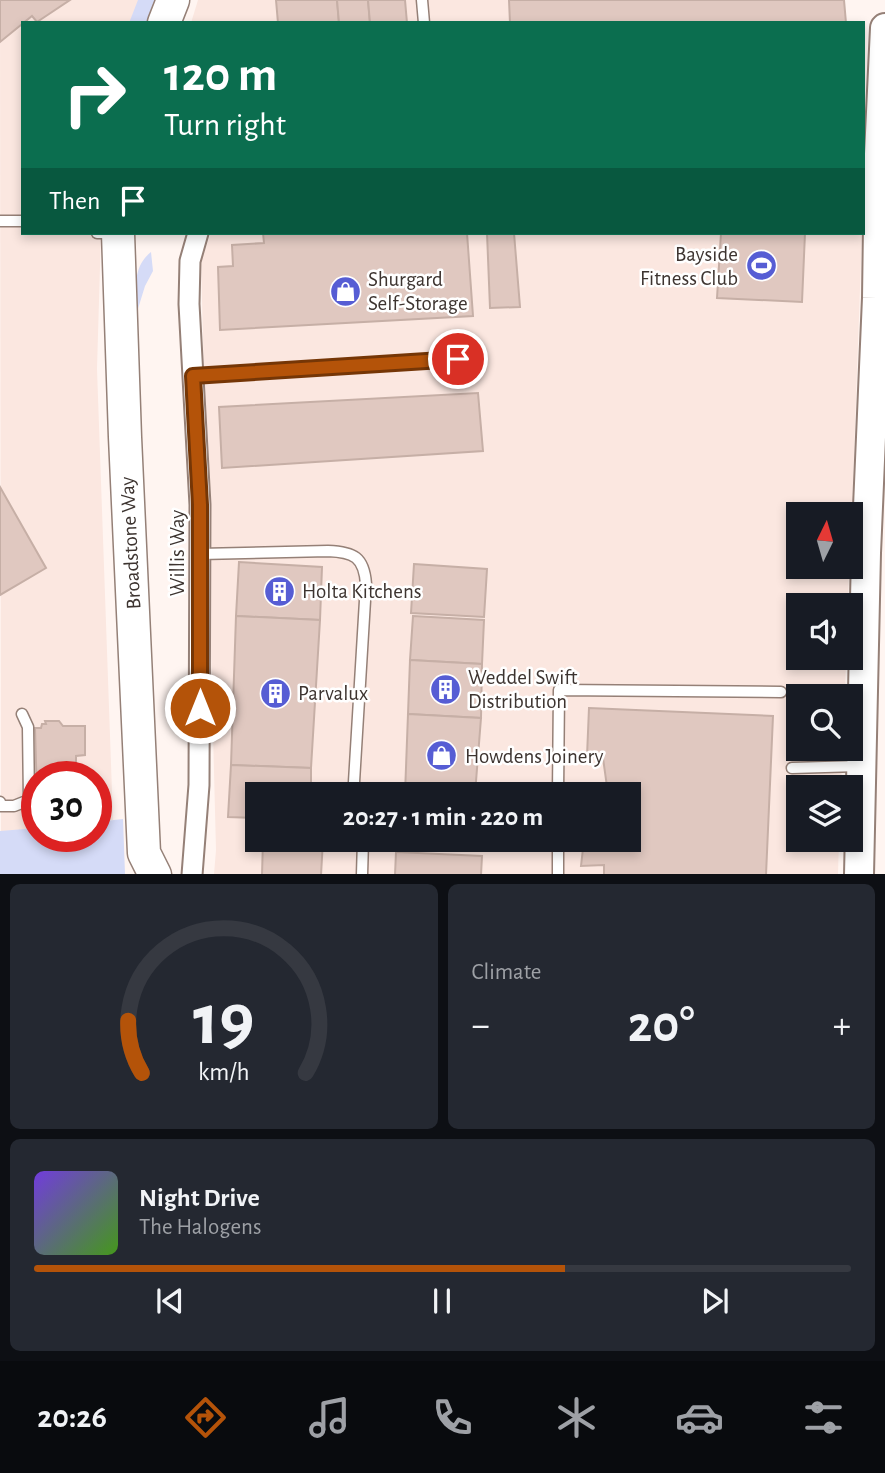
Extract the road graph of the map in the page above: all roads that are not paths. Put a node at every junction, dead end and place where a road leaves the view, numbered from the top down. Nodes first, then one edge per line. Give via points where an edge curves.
1 (173, 0) edge
2 (422, 0) edge
3 (165, 21) edge
4 (424, 21) edge
5 (885, 28) edge
6 (871, 154) edge
7 (21, 221) edge
8 (1, 222) edge
9 (118, 235) edge
10 (197, 235) edge
11 (881, 298) edge
12 (458, 359) dead end
13 (193, 376) junction
14 (200, 554) junction
15 (781, 692) dead end
16 (22, 715) dead end
17 (861, 766) junction
18 (792, 768) dead end
19 (354, 782) edge
20 (558, 782) edge
21 (0, 805) edge
22 (363, 852) edge
23 (558, 852) edge
24 (144, 867) edge
25 (192, 874) edge
26 (362, 874) edge
27 (558, 874) edge
28 (859, 874) edge

1 - 3 main road
2 - 4 lane
5 - 6 street
6 - 11 street
7 - 8 lane
9 - 24 main road, Broadstone Way
10 - 13 street, Willis Way via 190,261
11 - 17 street via 866,552
12 - 13 lane
13 - 14 street, Willis Way
14 - 19 lane via 328,551 346,552 360,562 366,584
14 - 25 street, Willis Way via 199,785
15 - 20 lane via 559,690
16 - 21 lane via 28,727 29,800
17 - 18 lane
17 - 28 street
22 - 26 lane
23 - 27 lane

